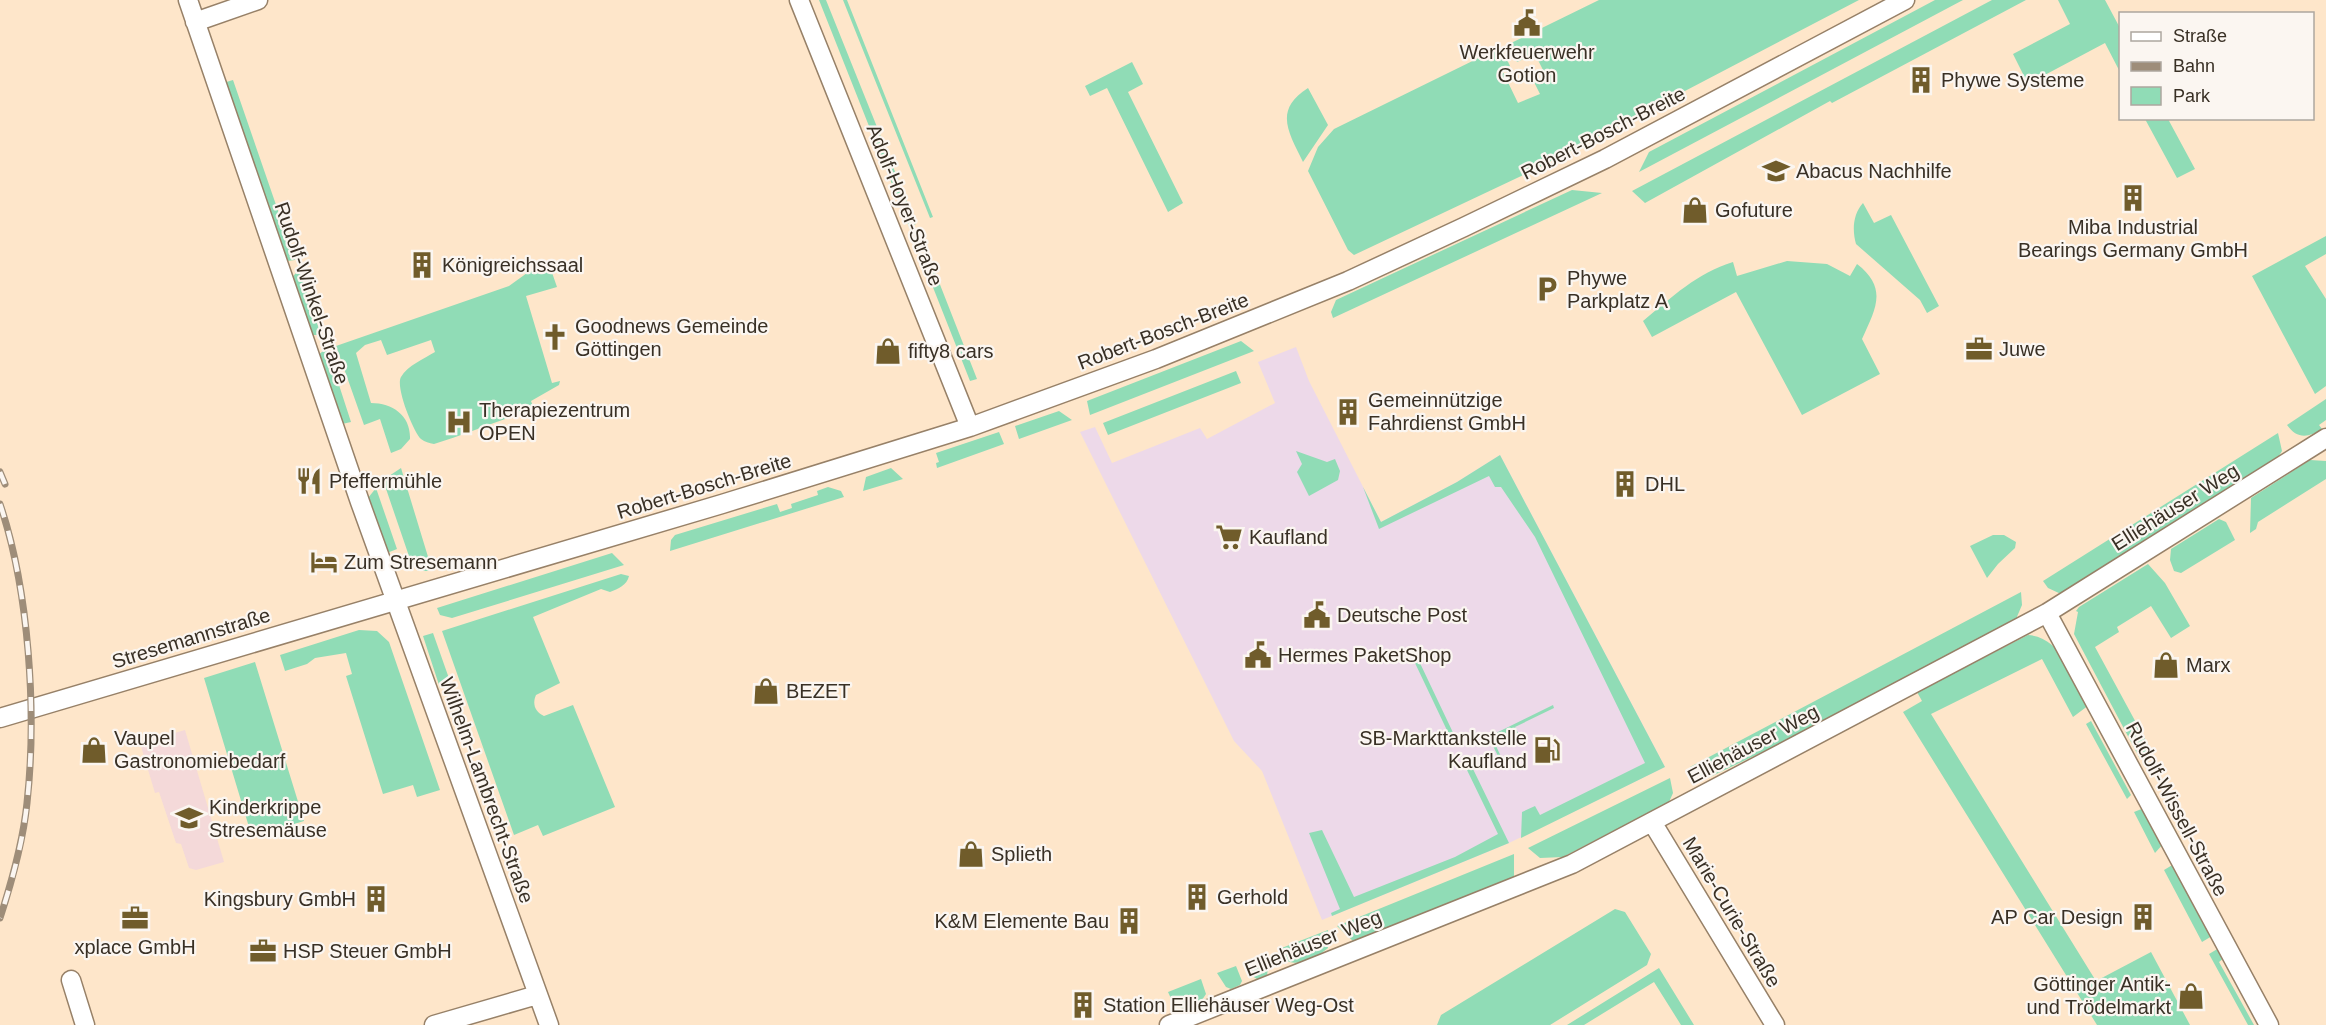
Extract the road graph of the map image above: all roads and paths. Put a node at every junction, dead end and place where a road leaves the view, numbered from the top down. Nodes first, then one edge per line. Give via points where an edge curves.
1 (188, 0) edge
2 (258, 0) edge
3 (800, 0) edge
4 (1905, 0) edge
5 (195, 22) junction
6 (970, 427) junction
7 (2326, 438) edge
8 (395, 600) junction
9 (2048, 613) junction
10 (0, 718) edge
11 (1652, 822) junction
12 (71, 980) dead end
13 (537, 995) junction
14 (85, 1025) edge
15 (434, 1025) edge
16 (549, 1025) edge
17 (1169, 1025) edge
18 (1775, 1025) edge
19 (2269, 1025) edge

1 - 5 street, Rudolf-Winkel-Straße
2 - 5 street
3 - 6 street, Adolf-Hoyer-Straße
4 - 6 street, Robert-Bosch-Breite via 1605,159 1358,276 1165,356
5 - 8 street, Rudolf-Winkel-Straße
6 - 8 street, Robert-Bosch-Breite via 712,508
7 - 9 street, Elliehäuser Weg
8 - 10 street, Stresemannstraße
8 - 13 street, Wilhelm-Lambrecht-Straße
9 - 11 street, Elliehäuser Weg
9 - 19 street, Rudolf-Wissell-Straße
11 - 17 street, Elliehäuser Weg via 1534,881
11 - 18 street, Marie-Curie-Straße
12 - 14 street
13 - 15 street
13 - 16 street, Wilhelm-Lambrecht-Straße

